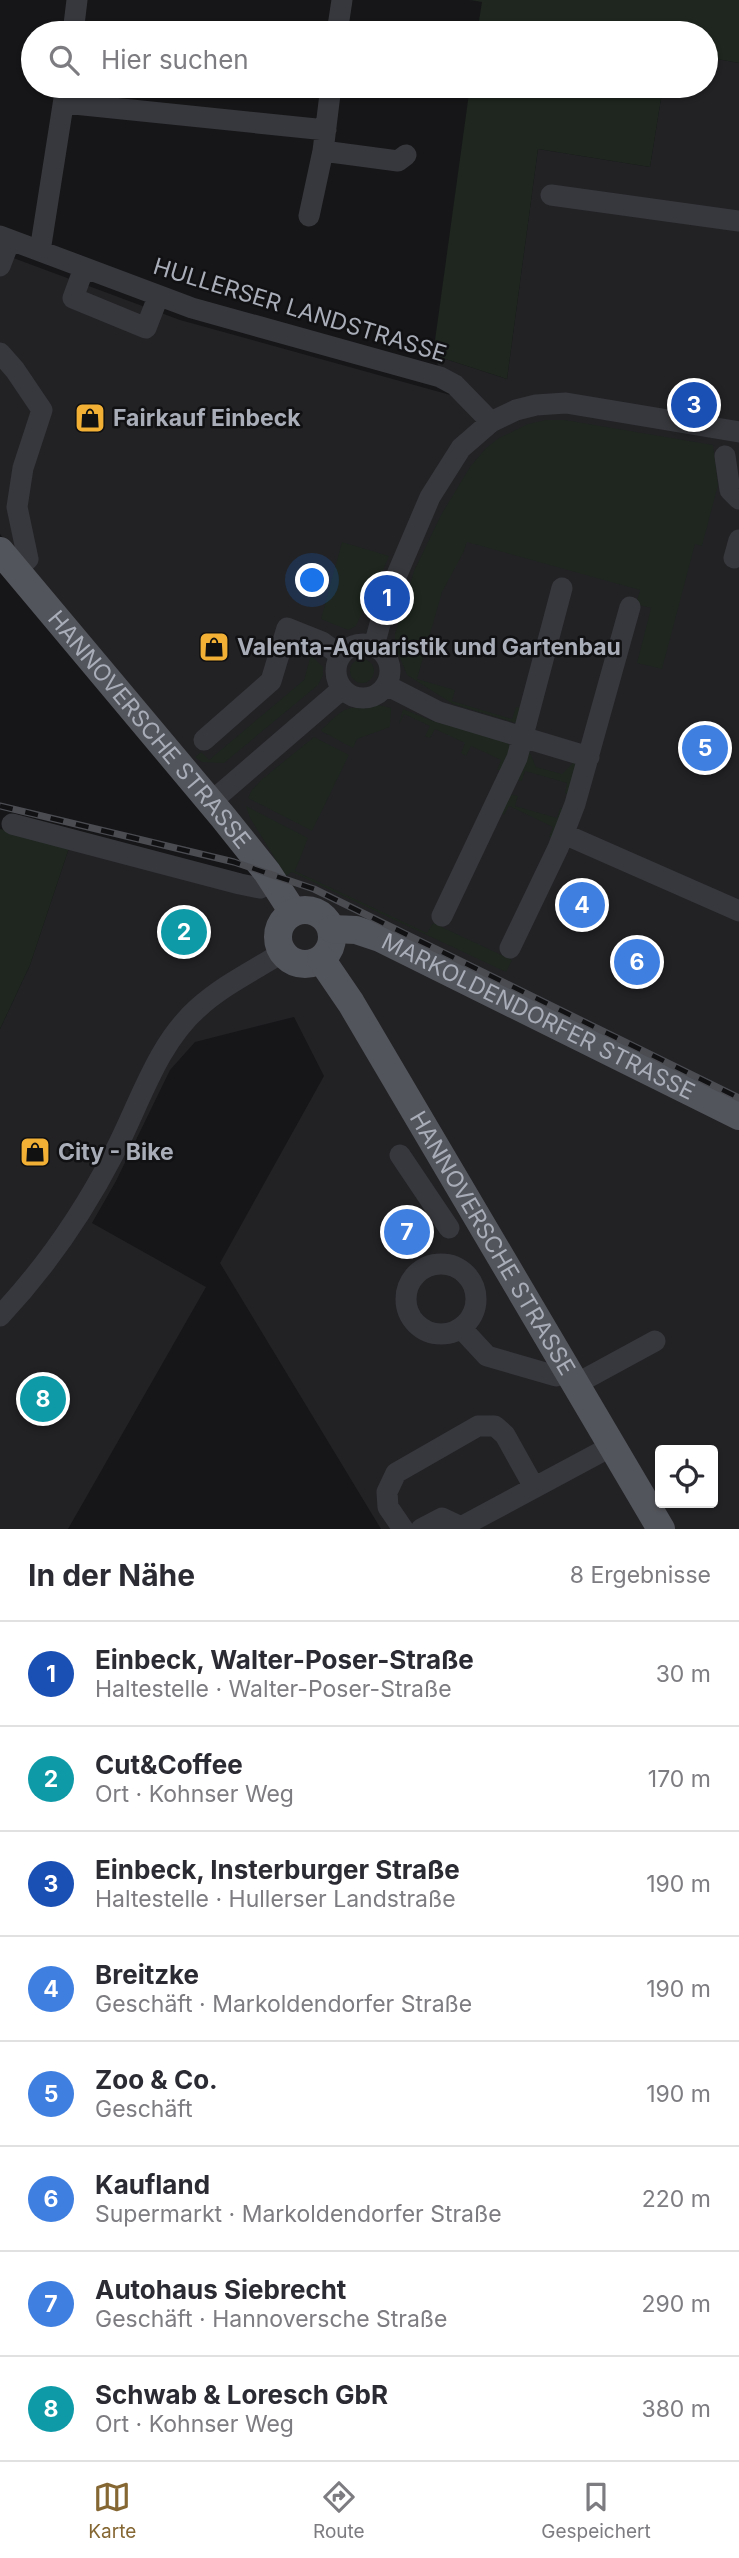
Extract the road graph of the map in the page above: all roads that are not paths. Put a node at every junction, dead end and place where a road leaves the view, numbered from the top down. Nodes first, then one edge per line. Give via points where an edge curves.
1 (77, 0) edge
2 (342, 0) edge
3 (74, 21) edge
4 (339, 21) edge
5 (64, 98) edge
6 (88, 98) edge
7 (329, 98) edge
8 (324, 140) junction
9 (406, 155) dead end
10 (551, 195) dead end
11 (309, 216) dead end
12 (739, 221) edge
13 (5, 238) edge
14 (40, 251) junction
15 (0, 266) edge
16 (84, 268) junction
17 (158, 297) junction
18 (0, 354) edge
19 (491, 422) junction
20 (739, 432) edge
21 (726, 456) dead end
22 (739, 499) edge
23 (8, 560) edge
24 (562, 588) dead end
25 (630, 607) dead end
26 (374, 646) junction
27 (340, 656) junction
28 (386, 685) junction
29 (342, 689) junction
30 (523, 738) junction
31 (204, 740) dead end
32 (589, 757) junction
33 (211, 802) junction
34 (12, 824) dead end
35 (564, 834) junction
36 (274, 883) junction
37 (739, 911) edge
38 (293, 912) junction
39 (442, 916) dead end
40 (332, 929) junction
41 (510, 948) dead end
42 (283, 952) junction
43 (321, 959) junction
44 (739, 1116) edge
45 (400, 1155) dead end
46 (468, 1201) junction
47 (449, 1228) junction
48 (447, 1264) junction
49 (0, 1316) edge
50 (461, 1328) junction
51 (655, 1341) dead end
52 (572, 1378) junction
53 (612, 1446) junction
54 (534, 1487) junction
55 (462, 1528) edge
56 (403, 1529) edge
57 (421, 1529) edge
58 (661, 1529) edge

1 - 3 street
2 - 4 street
5 - 14 street
6 - 8 street
7 - 8 street
8 - 9 street via 398,161
8 - 11 street
10 - 12 street
13 - 14 street, HULLERSER LANDSTRASSE
13 - 15 street
14 - 16 street, HULLERSER LANDSTRASSE
16 - 17 street, HULLERSER LANDSTRASSE
16 - 17 street via 73,298 146,328
17 - 19 street, HULLERSER LANDSTRASSE via 440,377 455,385
18 - 23 street via 42,410 23,468 17,507 28,559
19 - 20 street via 516,410 566,403
19 - 26 street via 461,448 430,497 387,598
21 - 22 street via 730,490
23 - 33 main road, HANNOVERSCHE STRASSE
24 - 30 street
25 - 32 street
26 - 27 street via 351,646
26 - 28 street via 390,667
27 - 29 street via 335,669
27 - 31 street via 323,642 287,628 271,681
28 - 29 street via 365,698
28 - 30 street via 439,712
29 - 33 street
30 - 32 street
30 - 39 street
32 - 35 street
33 - 36 main road, HANNOVERSCHE STRASSE
34 - 36 street via 240,884 260,888
35 - 37 street
35 - 41 street
36 - 38 main road, HANNOVERSCHE STRASSE
38 - 40 main road via 316,911
38 - 42 main road via 279,927
40 - 43 main road via 331,946
40 - 44 main road, MARKOLDENDORFER STRASSE via 380,938
42 - 43 main road via 302,964
42 - 49 street via 197,1008 166,1046 113,1156 62,1240
43 - 46 main road, HANNOVERSCHE STRASSE
45 - 47 street
46 - 47 street via 458,1208
46 - 52 main road, HANNOVERSCHE STRASSE
47 - 48 street
48 - 50 street via 468,1276 474,1286 475,1309
48 - 50 street via 415,1274 408,1284 406,1307 410,1318 428,1332 451,1334
50 - 52 street via 486,1356
51 - 52 street
52 - 53 main road, HANNOVERSCHE STRASSE
53 - 54 street
53 - 58 main road, HANNOVERSCHE STRASSE
54 - 55 street
54 - 56 street via 505,1435 495,1426 478,1426 396,1473 387,1492 388,1507
55 - 57 street via 442,1518

